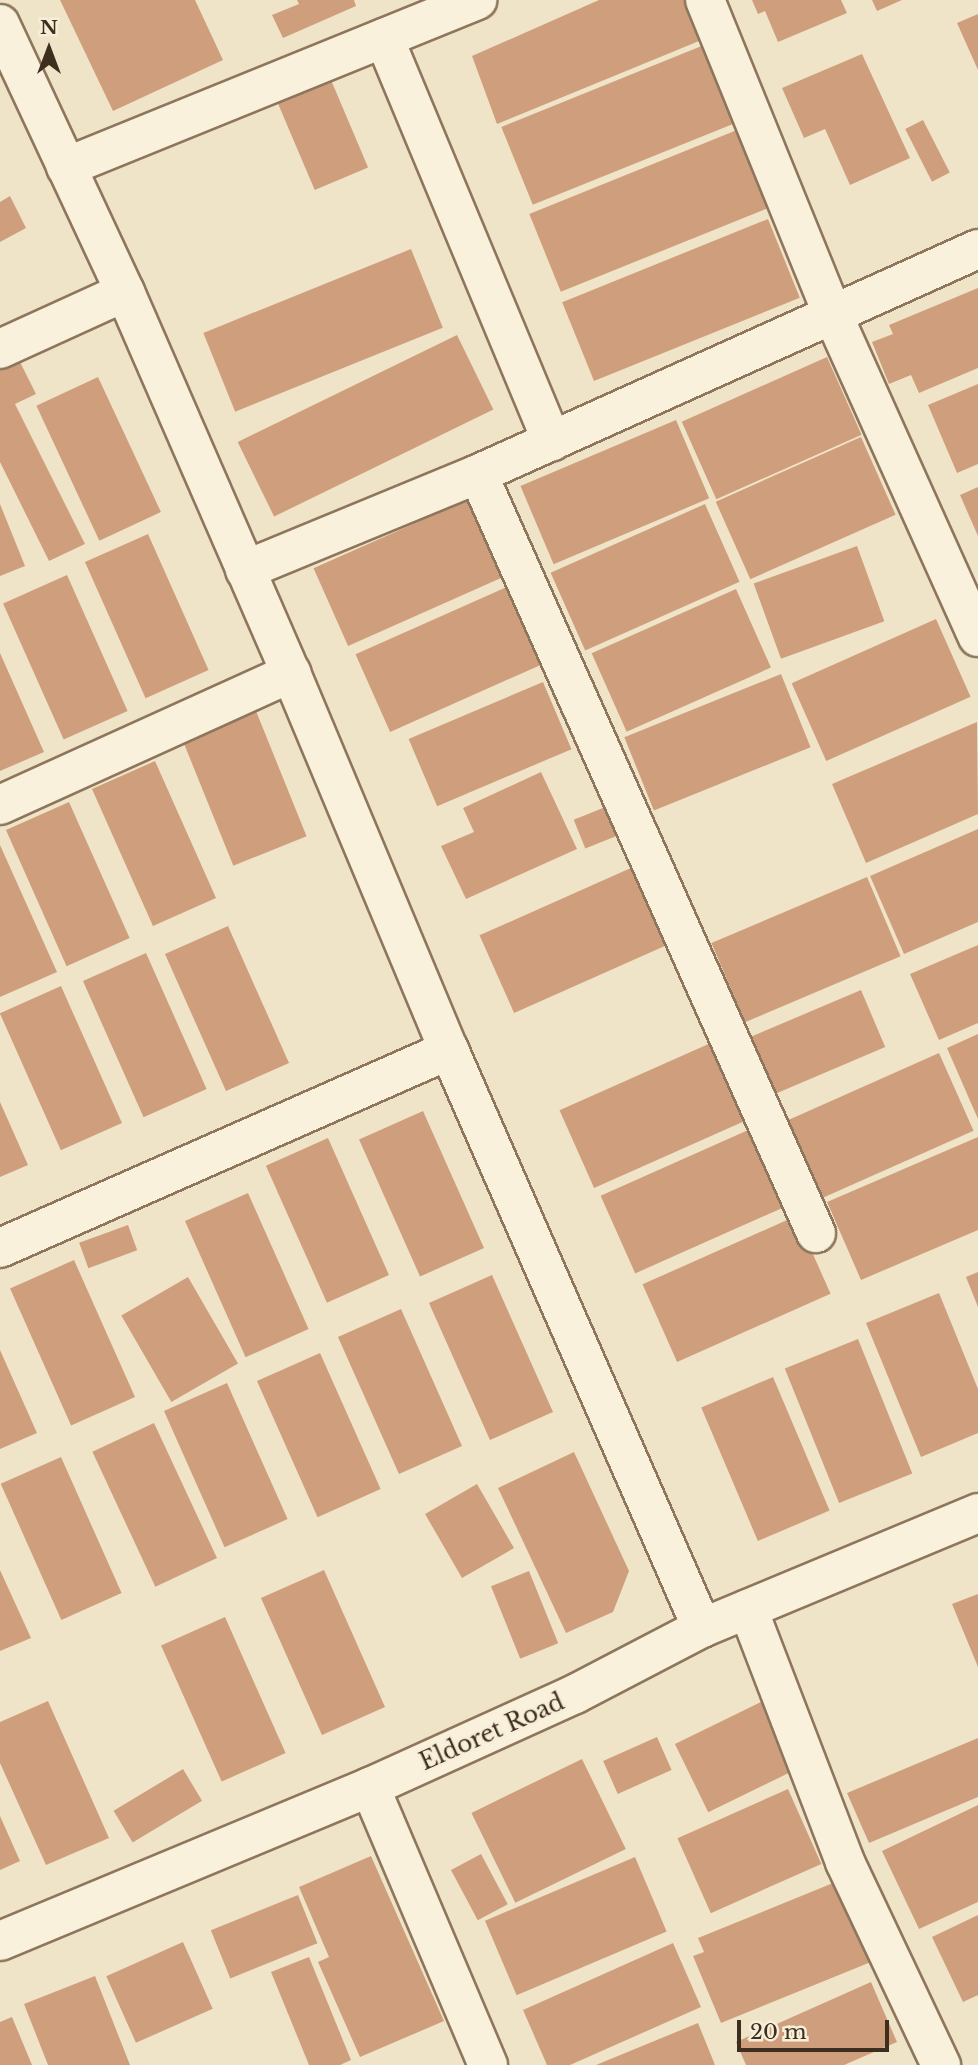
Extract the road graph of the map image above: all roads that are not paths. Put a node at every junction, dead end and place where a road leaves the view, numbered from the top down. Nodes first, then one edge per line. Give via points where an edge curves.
1 (478, 0) edge
2 (705, 0) edge
3 (0, 23) edge
4 (384, 38) junction
5 (66, 167) junction
6 (978, 249) edge
7 (125, 292) junction
8 (833, 315) junction
9 (0, 349) edge
10 (552, 441) junction
11 (478, 474) junction
12 (245, 570) junction
13 (978, 637) edge
14 (291, 673) junction
15 (0, 805) edge
16 (449, 1050) junction
17 (816, 1233) dead end
18 (0, 1248) edge
19 (978, 1513) edge
20 (748, 1609) junction
21 (702, 1628) junction
22 (370, 1787) junction
23 (0, 1941) edge
24 (488, 2065) edge
25 (942, 2065) edge

1 - 4 street
2 - 8 street
3 - 5 street
4 - 5 street
4 - 10 street
5 - 7 street
6 - 8 street
7 - 9 street
7 - 12 street
8 - 10 street
8 - 13 street
10 - 11 street
11 - 12 street
11 - 17 street
12 - 14 street
14 - 15 street
14 - 16 street
16 - 18 street
16 - 21 street
19 - 20 street, Eldoret Road
20 - 21 street, Eldoret Road
20 - 25 street via 845,1862
21 - 22 street, Eldoret Road via 575,1694
22 - 23 street, Eldoret Road
22 - 24 street

